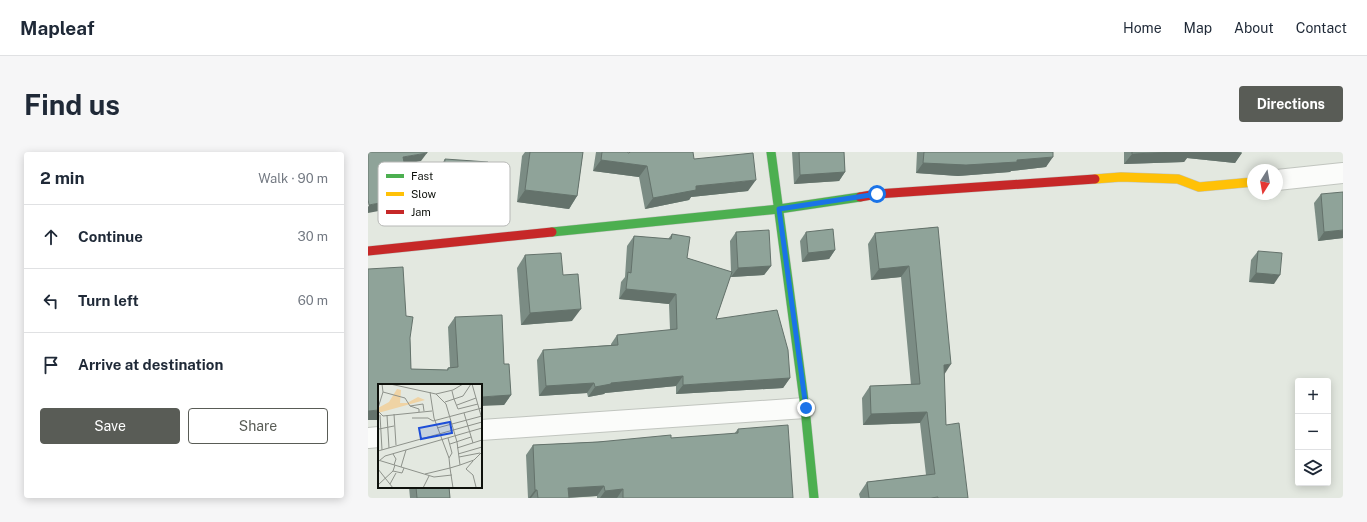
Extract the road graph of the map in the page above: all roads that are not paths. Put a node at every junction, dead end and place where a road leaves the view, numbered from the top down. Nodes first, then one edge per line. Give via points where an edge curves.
1 (771, 152) edge
2 (1343, 173) edge
3 (1283, 179) edge
4 (1247, 183) edge
5 (779, 209) junction
6 (368, 251) edge
7 (806, 408) junction
8 (482, 430) edge
9 (814, 498) edge

1 - 5 street
2 - 3 street
4 - 5 street via 1199,187 1178,179 1121,177 877,194
5 - 6 street
5 - 7 street
7 - 8 street
7 - 9 street

